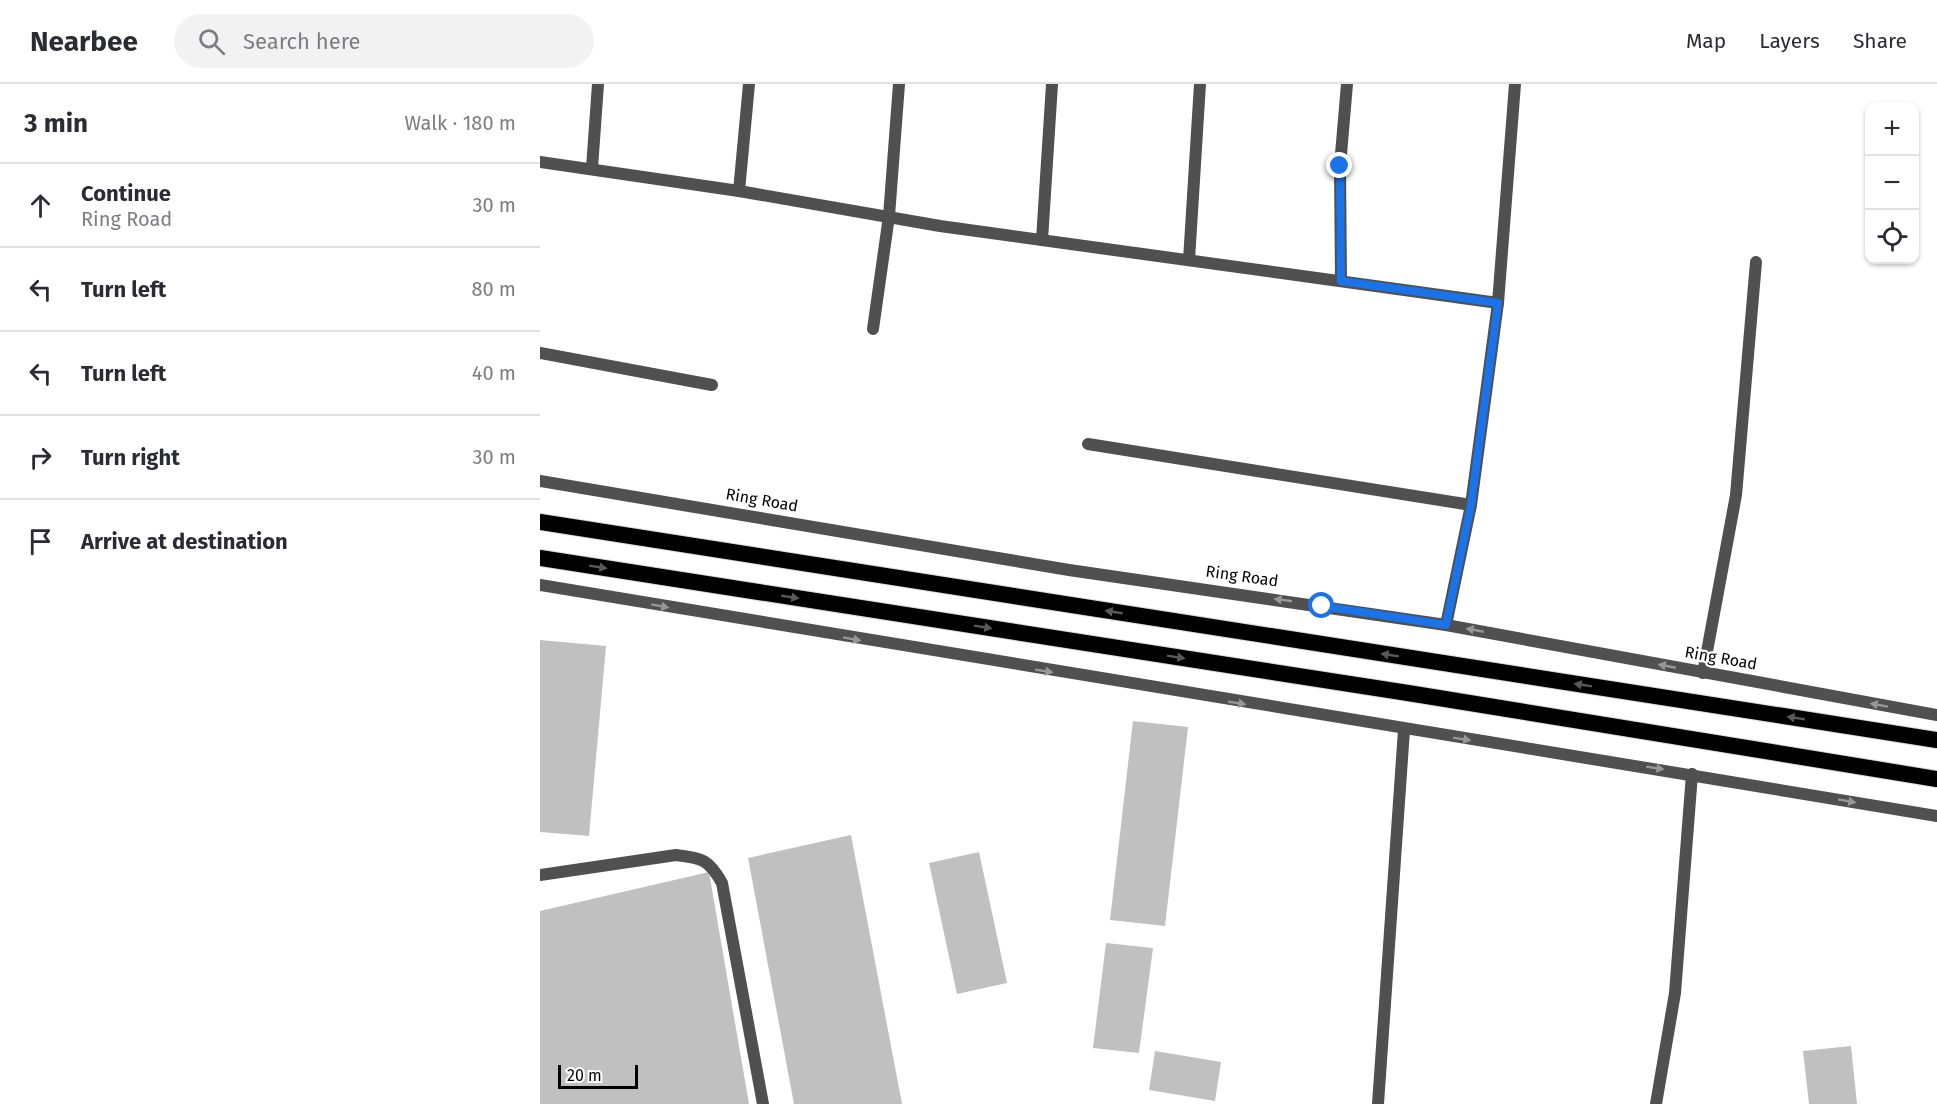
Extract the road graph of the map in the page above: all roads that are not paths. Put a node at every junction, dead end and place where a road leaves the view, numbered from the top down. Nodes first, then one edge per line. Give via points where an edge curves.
1 (598, 84) edge
2 (749, 84) edge
3 (899, 84) edge
4 (1052, 84) edge
5 (1200, 84) edge
6 (1347, 84) edge
7 (1515, 84) edge
8 (540, 162) edge
9 (592, 168) junction
10 (739, 191) junction
11 (889, 216) junction
12 (1042, 240) junction
13 (1189, 260) junction
14 (1756, 262) dead end
15 (1341, 281) junction
16 (1498, 303) junction
17 (873, 328) dead end
18 (540, 353) edge
19 (712, 385) dead end
20 (1088, 444) dead end
21 (540, 481) edge
22 (1471, 505) junction
23 (540, 522) edge
24 (540, 558) edge
25 (540, 585) edge
26 (1446, 625) junction
27 (1703, 673) junction
28 (1937, 715) edge
29 (1404, 730) junction
30 (1937, 740) edge
31 (1692, 774) junction
32 (1937, 779) edge
33 (1937, 816) edge
34 (540, 875) edge
35 (763, 1104) edge
36 (1378, 1104) edge
37 (1656, 1104) edge

1 - 9 street
2 - 10 street
3 - 11 street
4 - 12 street
5 - 13 street
6 - 15 street via 1340,166
7 - 16 street
8 - 9 street
9 - 10 street
10 - 11 street
11 - 12 street
11 - 17 street
12 - 13 street
13 - 15 street
14 - 27 street via 1736,495
15 - 16 street
16 - 22 street
18 - 19 street
20 - 22 street
26 -> 21 street, Ring Road via 1069,570
22 - 26 street
30 -> 23 highway
24 -> 32 highway
25 -> 29 street
27 -> 26 street, Ring Road
28 -> 27 street, Ring Road
29 -> 31 street
29 - 36 street
31 -> 33 street
31 - 37 street via 1675,993
34 - 35 street via 676,855 711,864 722,883

